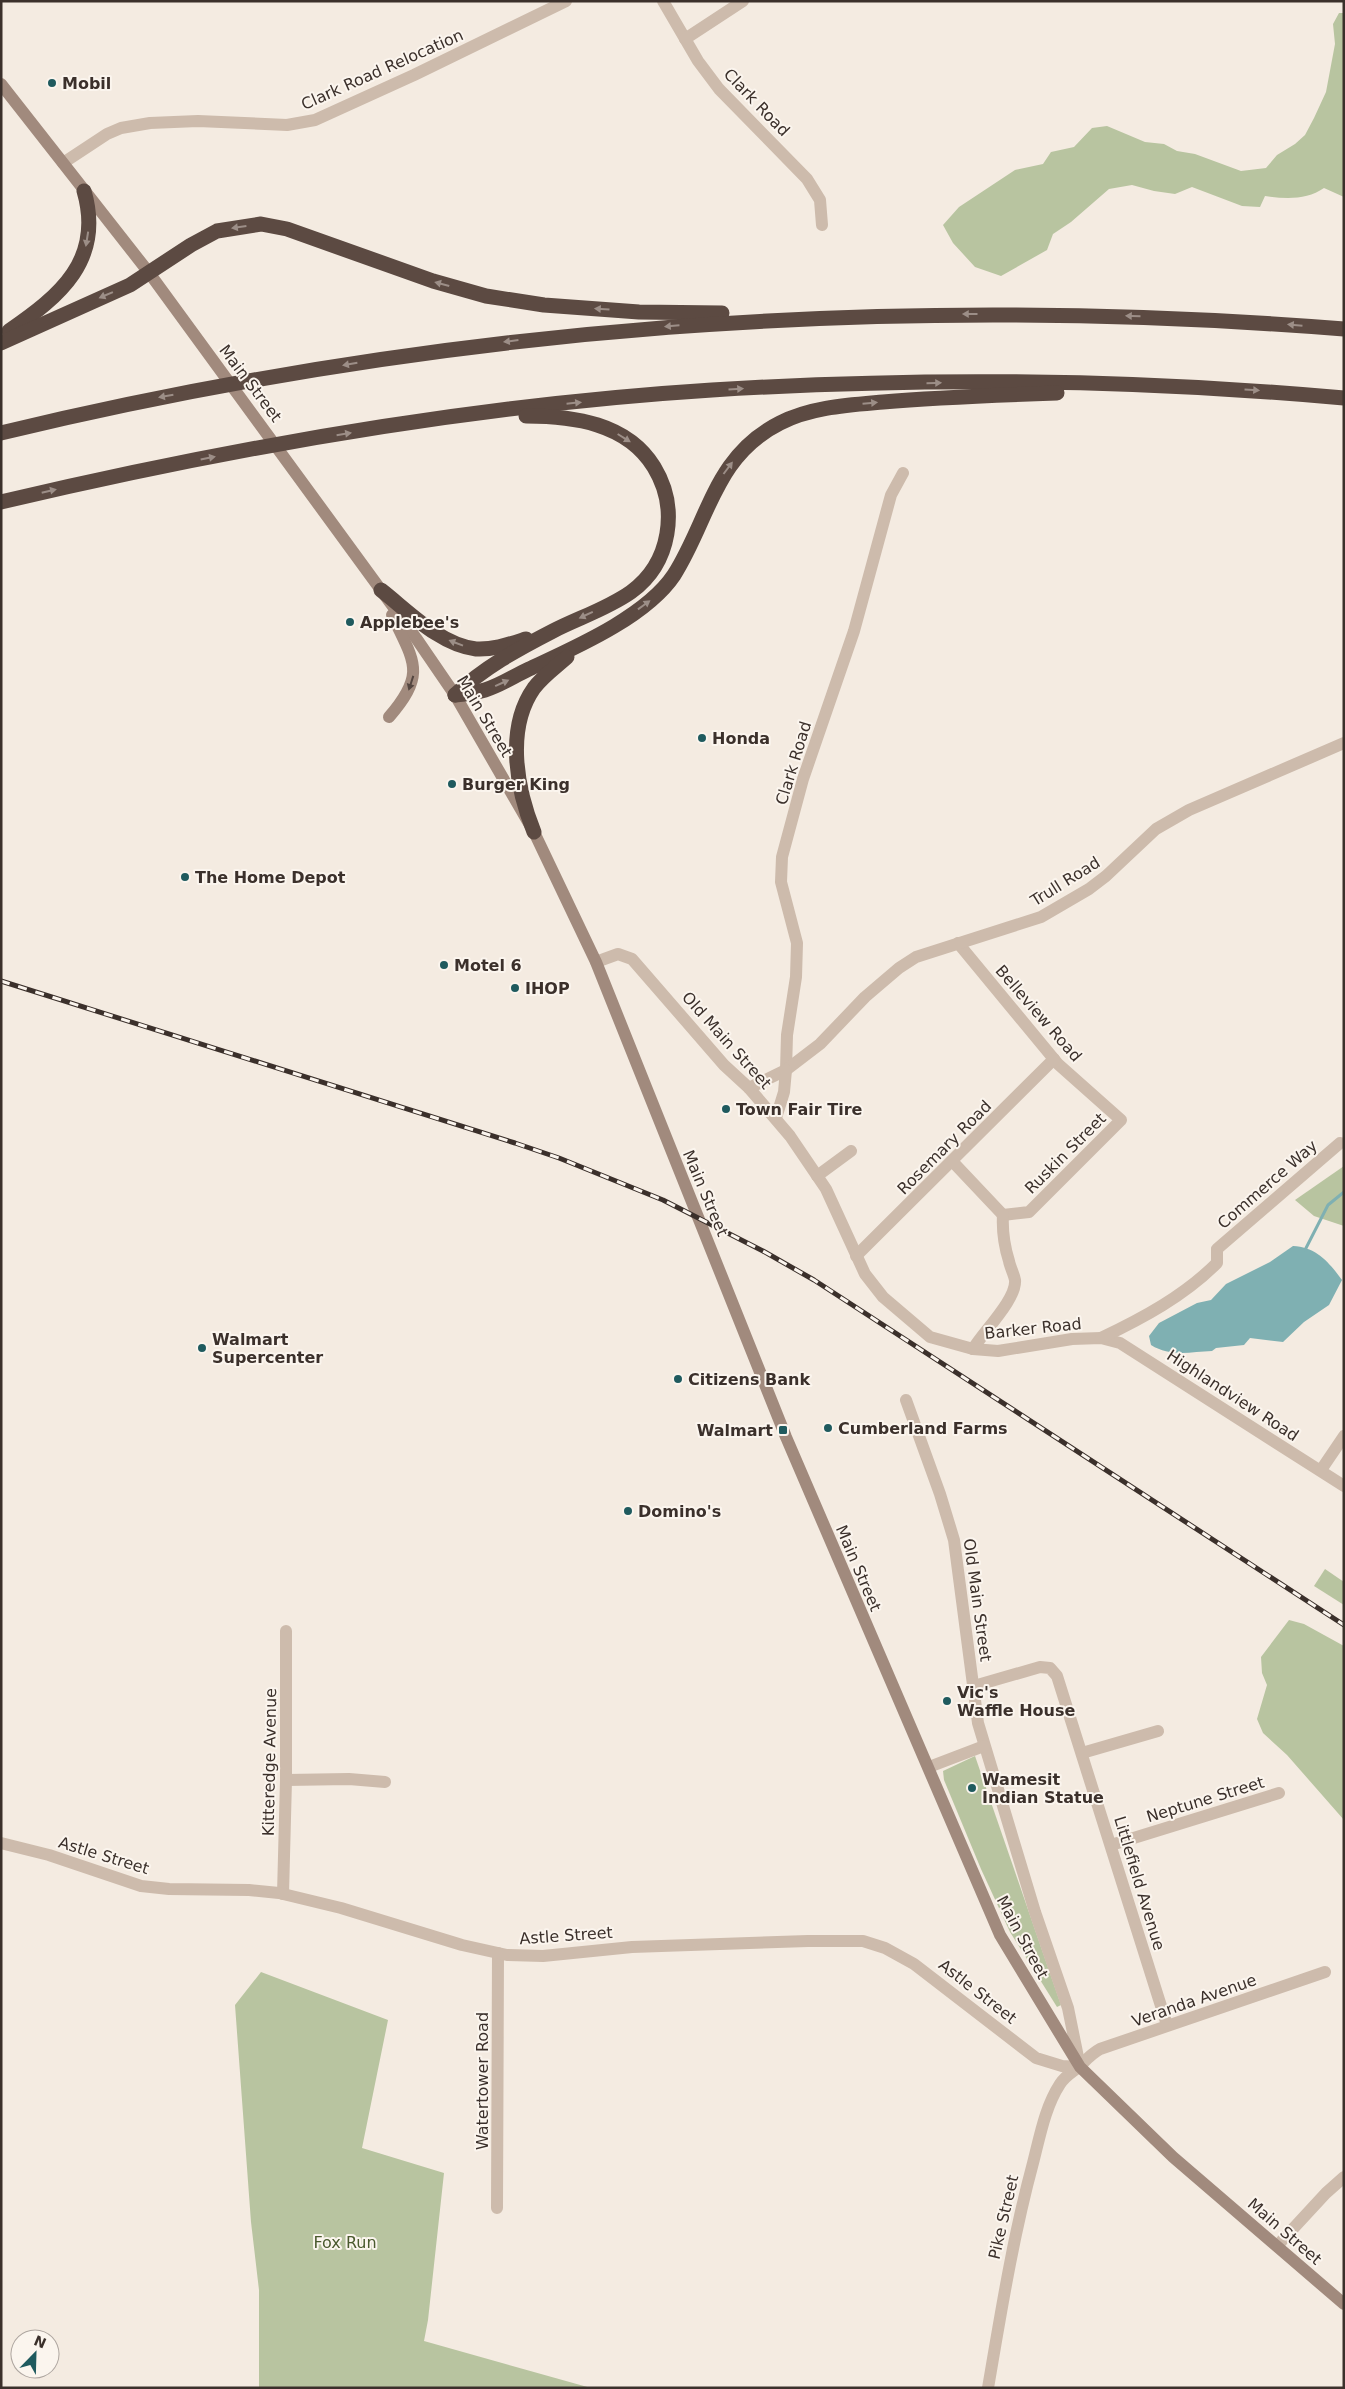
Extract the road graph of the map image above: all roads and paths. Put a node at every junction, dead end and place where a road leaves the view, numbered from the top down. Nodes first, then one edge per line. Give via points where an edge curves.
1 (566, 1) edge
2 (663, 1) edge
3 (743, 1) edge
4 (685, 39) junction
5 (5, 89) edge
6 (63, 163) junction
7 (84, 191) junction
8 (822, 225) dead end
9 (150, 274) junction
10 (843, 316) junction
11 (1344, 329) edge
12 (1, 337) edge
13 (1, 343) edge
14 (1204, 387) junction
15 (1344, 398) edge
16 (456, 416) junction
17 (1, 433) edge
18 (903, 473) dead end
19 (1, 502) edge
20 (381, 590) junction
21 (554, 631) junction
22 (586, 642) junction
23 (455, 695) junction
24 (389, 717) dead end
25 (1344, 744) edge
26 (534, 832) junction
27 (958, 943) junction
28 (596, 962) junction
29 (1054, 1059) junction
30 (786, 1070) junction
31 (749, 1088) junction
32 (776, 1118) junction
33 (1121, 1120) joint
34 (1340, 1143) dead end
35 (851, 1151) dead end
36 (952, 1161) junction
37 (817, 1176) junction
38 (1002, 1215) junction
39 (856, 1256) junction
40 (1102, 1338) junction
41 (974, 1349) junction
42 (906, 1400) dead end
43 (1344, 1436) edge
44 (1321, 1470) junction
45 (1344, 1486) edge
46 (286, 1631) dead end
47 (974, 1686) junction
48 (1158, 1731) dead end
49 (984, 1746) junction
50 (1082, 1753) junction
51 (929, 1767) junction
52 (286, 1780) junction
53 (385, 1782) dead end
54 (1279, 1793) dead end
55 (1, 1843) edge
56 (1111, 1844) junction
57 (283, 1894) junction
58 (498, 1953) junction
59 (1326, 1972) dead end
60 (1167, 2025) junction
61 (1080, 2067) junction
62 (1344, 2177) edge
63 (497, 2208) dead end
64 (1277, 2246) junction
65 (1344, 2304) edge
66 (988, 2388) edge

1 - 6 street, Clark Road Relocation via 315,120 287,125 198,121 150,123 107,134
2 - 4 street, Clark Road
3 - 4 street
4 - 8 street, Clark Road via 719,89 807,179 820,200
5 - 6 main road, Main Street
6 - 7 main road, Main Street
7 - 9 main road, Main Street
7 -> 12 highway via 88,230 76,272 53,298
10 -> 9 highway via 639,312 544,305 486,296 433,281 287,229 261,224 217,231
9 -> 13 highway
9 - 20 main road, Main Street
11 -> 10 highway via 1052,314
10 -> 17 highway via 544,337 376,359 138,401
14 -> 15 highway
16 -> 14 highway via 616,398 806,386 966,382
22 -> 14 highway via 659,592 677,569 724,472 757,438 791,418 828,408 944,397
19 -> 16 highway via 260,448
16 -> 21 highway via 542,416 595,425 615,432 635,445 649,459 660,478 668,509 668,528 653,568 626,595
18 - 30 street, Clark Road via 891,495 854,631 803,779 782,857 781,882 797,943
21 -> 20 highway via 501,647 476,649 441,636
20 - 23 main road, Main Street
20 -> 24 main road via 410,655 414,673 407,695
21 - 23 highway via 485,670
23 -> 22 highway via 498,685
22 - 26 highway via 540,680 520,718 517,736 519,774 526,812
23 - 26 main road, Main Street
25 - 27 street, Trull Road via 1189,810 1156,828 1106,876 1042,917
26 - 28 main road, Main Street
27 - 29 street, Belleview Road
27 - 30 street, Trull Road via 916,957 900,968 865,997 820,1044
28 - 31 street, Old Main Street via 619,954 632,959 724,1065
28 - 51 main road, Main Street via 786,1437
29 - 33 street, Belleview Road
29 - 36 street, Rosemary Road
30 - 31 street, Trull Road
30 - 32 street via 784,1092
31 - 32 street, Old Main Street
32 - 37 street, Old Main Street
33 - 38 street, Ruskin Street via 1029,1212
34 - 40 street, Commerce Way via 1217,1249 1217,1263 1207,1273 1160,1308
35 - 37 street
36 - 38 street
36 - 39 street, Rosemary Road
37 - 39 street, Old Main Street
38 - 41 street via 1002,1236 1015,1280 997,1318
39 - 41 street, Barker Road via 883,1297 930,1337
40 - 41 street, Barker Road via 1072,1339 998,1351
40 - 44 street, Highlandview Road via 1135,1351
42 - 47 street, Old Main Street via 954,1540
43 - 44 street
44 - 45 street, Highlandview Road
46 - 52 street, Kitteredge Avenue
47 - 49 street, Old Main Street
47 - 50 street, Littlefield Avenue via 1040,1667 1050,1668 1057,1676
48 - 50 street
49 - 51 street
49 - 61 street, Old Main Street via 1068,2008
50 - 56 street, Littlefield Avenue
51 - 61 main road, Main Street via 1000,1935
52 - 53 street
52 - 57 street, Kitteredge Avenue
54 - 56 street, Neptune Street
55 - 57 street, Astle Street via 49,1855 141,1886
56 - 60 street, Littlefield Avenue
57 - 58 street, Astle Street
58 - 61 street, Astle Street via 530,1957 619,1947 863,1942 892,1951 914,1964 1036,2058 1062,2066
58 - 63 street, Watertower Road
59 - 60 street, Veranda Avenue
60 - 61 street, Veranda Avenue via 1100,2049 1090,2054
61 - 64 main road, Main Street via 1173,2157
61 - 66 street, Pike Street via 1060,2085 1042,2127 1018,2220
62 - 64 street
64 - 65 main road, Main Street

